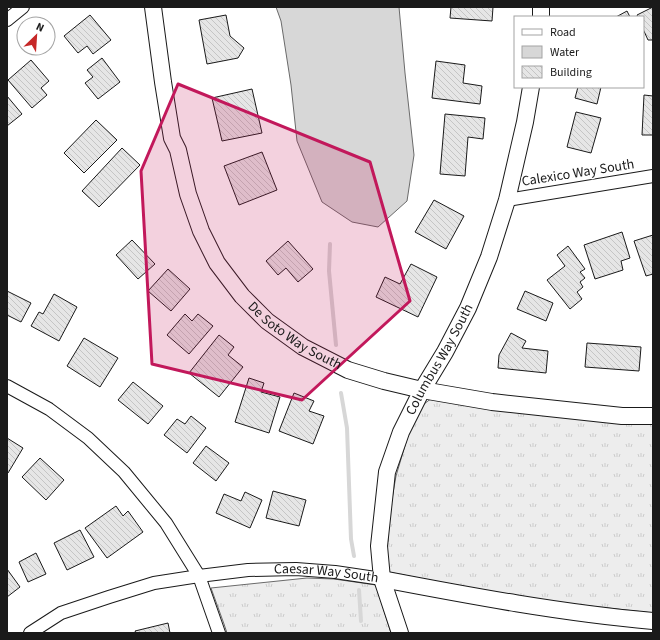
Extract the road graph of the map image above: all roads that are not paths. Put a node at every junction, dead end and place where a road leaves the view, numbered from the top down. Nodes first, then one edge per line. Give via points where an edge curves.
1 (23, 7) edge
2 (153, 7) edge
3 (7, 20) edge
4 (531, 88) edge
5 (653, 176) edge
6 (507, 200) junction
7 (7, 386) edge
8 (422, 390) junction
9 (653, 416) edge
10 (199, 576) junction
11 (382, 579) junction
12 (653, 621) edge
13 (30, 633) edge
14 (220, 633) edge
15 (400, 633) edge

1 - 3 street
2 - 8 street, De Soto Way South via 172,138 178,150 188,194 201,231 217,263 242,296 267,321 303,347 348,370
4 - 6 street, Columbus Way South
5 - 6 street, Calexico Way South
6 - 8 street, Columbus Way South via 489,257 468,308
7 - 10 street via 50,409 88,438 124,472 166,523
8 - 9 street, De Soto Way South via 507,404 622,416
8 - 11 street, Columbus Way South via 401,432 387,472 379,546
10 - 11 street, Caesar Way South via 248,570 296,569
10 - 13 street, Caesar Way South via 154,583 61,613
10 - 14 street
11 - 12 street, Caesar Way South via 552,609
11 - 15 street, Columbus Way South

